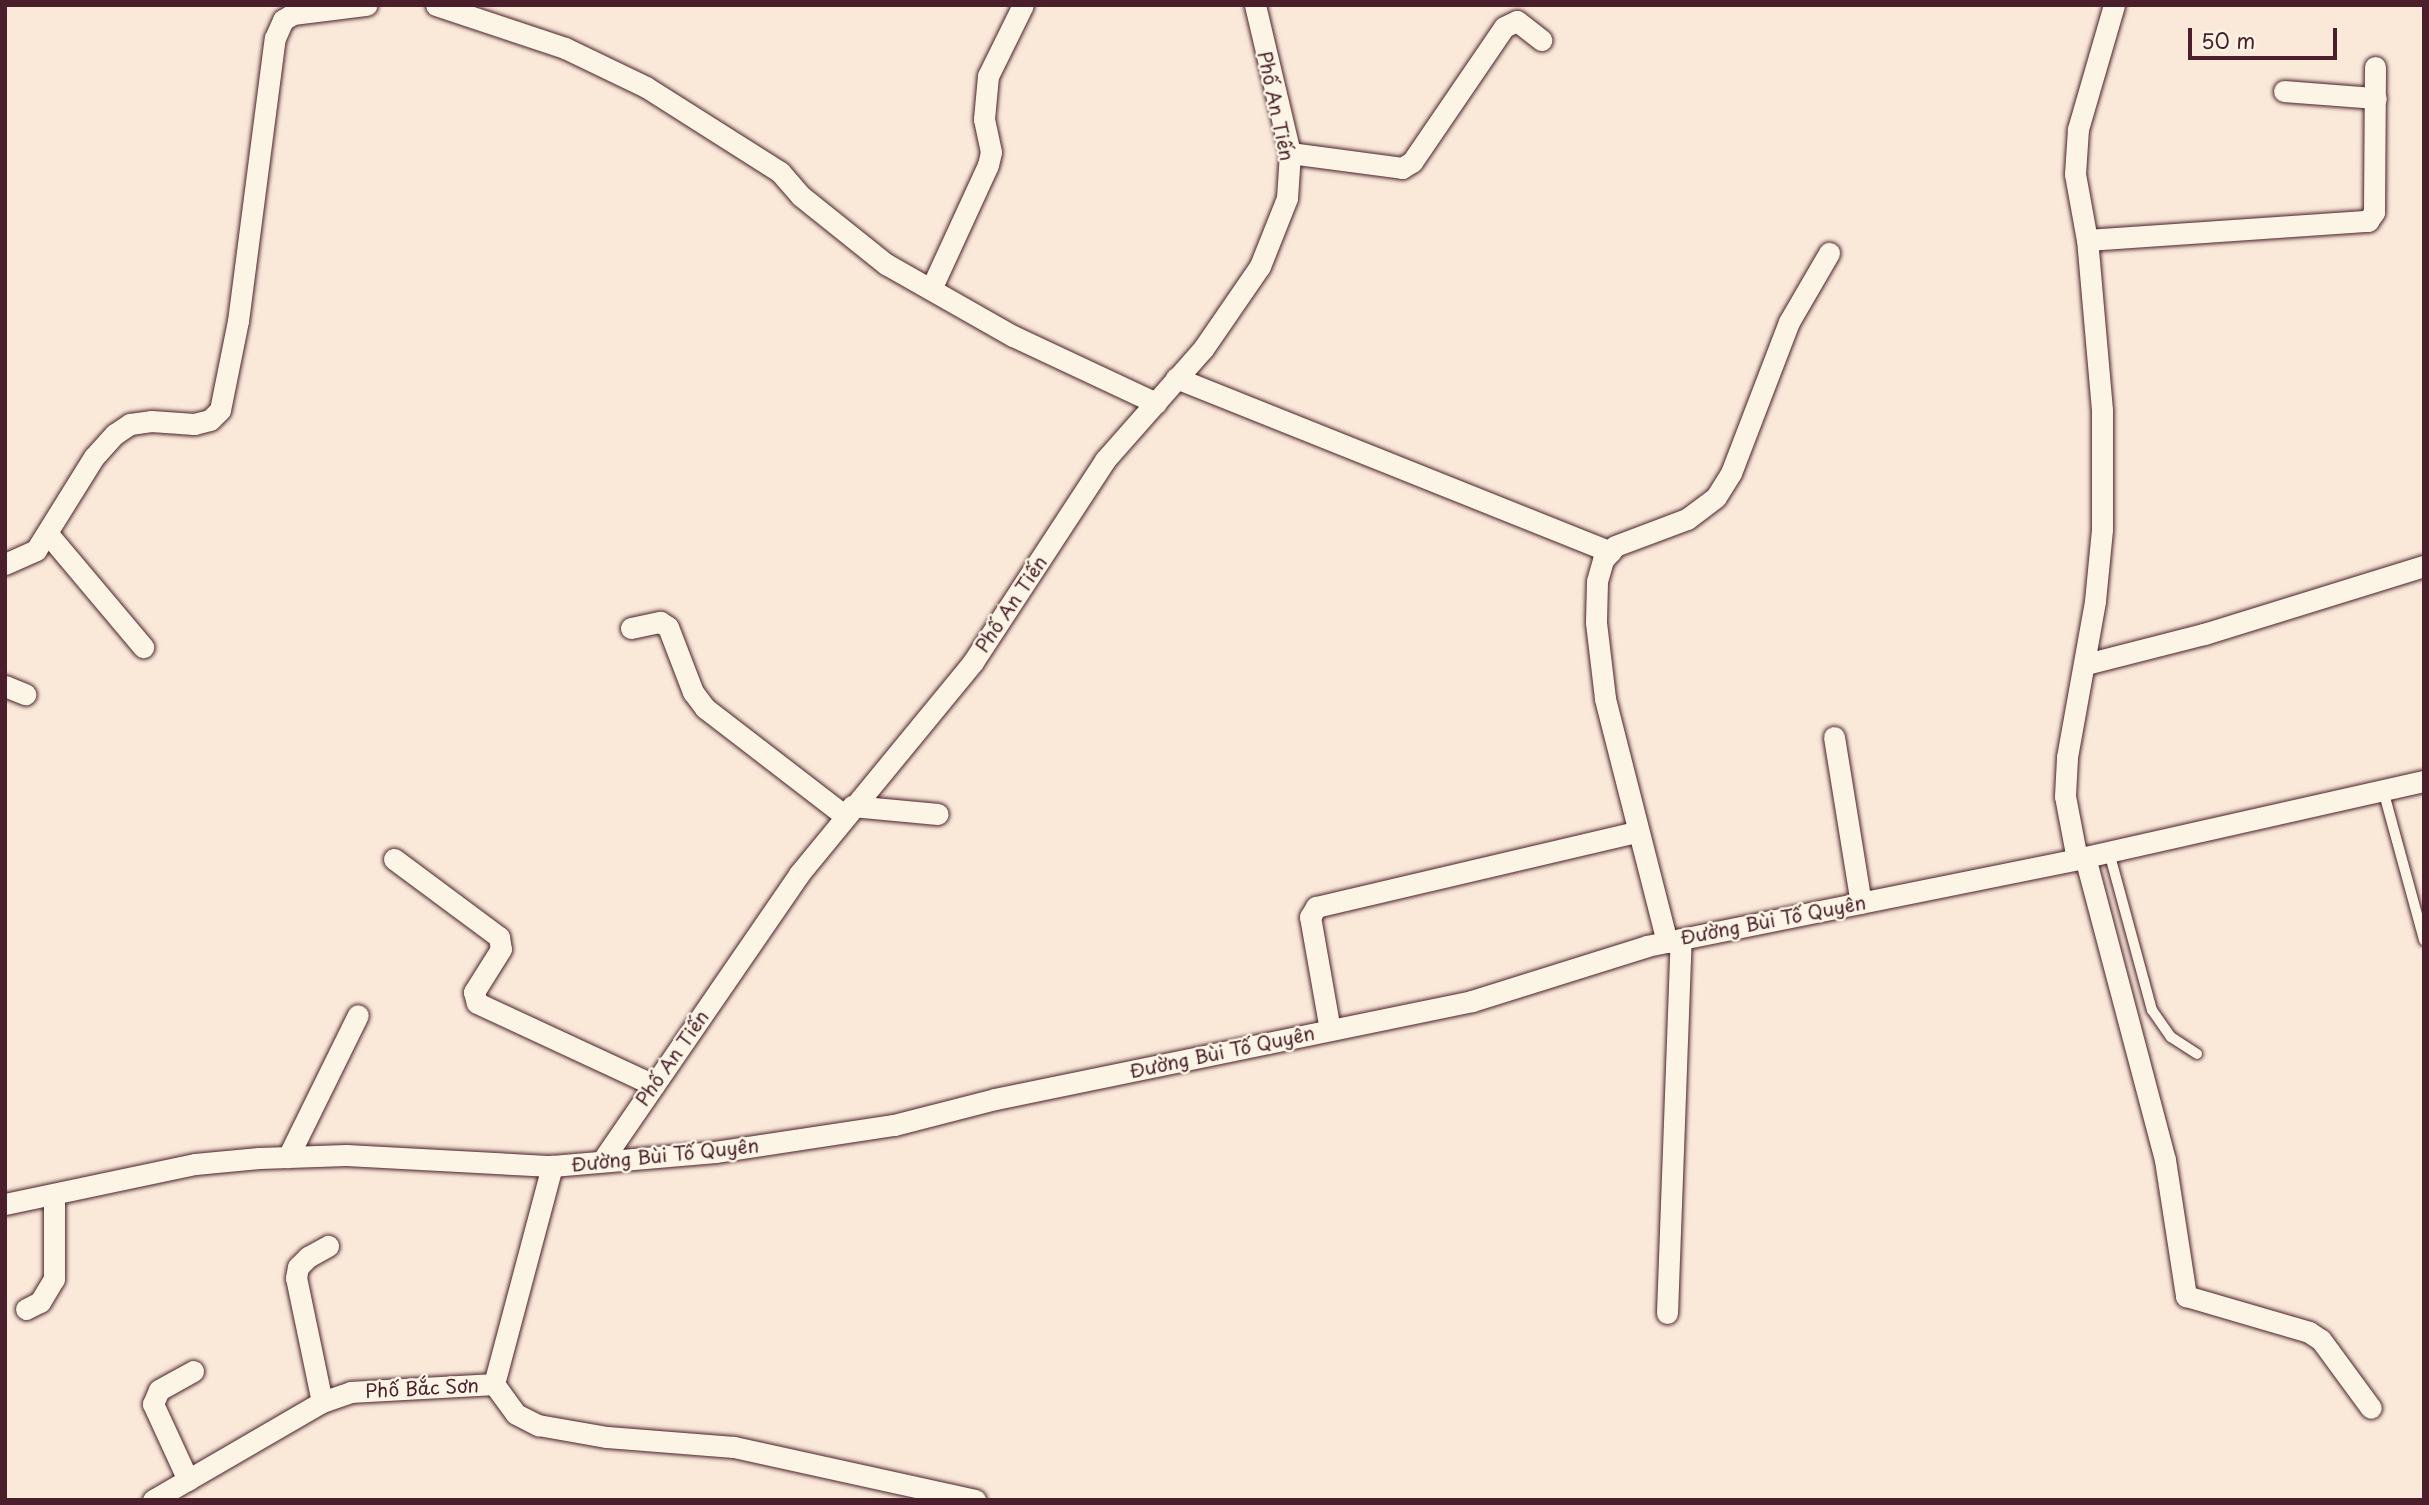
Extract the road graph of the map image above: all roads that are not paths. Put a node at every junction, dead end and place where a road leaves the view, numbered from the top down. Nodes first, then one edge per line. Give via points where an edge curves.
1 (366, 5) edge
2 (436, 5) edge
3 (1023, 5) edge
4 (1255, 5) edge
5 (2114, 5) edge
6 (1541, 40) dead end
7 (2375, 67) dead end
8 (2284, 91) dead end
9 (2376, 98) junction
10 (1290, 153) junction
11 (2087, 240) junction
12 (1829, 253) dead end
13 (931, 289) junction
14 (1176, 378) junction
15 (1156, 403) junction
16 (47, 534) junction
17 (1610, 552) junction
18 (5, 564) edge
19 (2424, 566) edge
20 (631, 628) dead end
21 (143, 647) dead end
22 (2086, 664) junction
23 (1834, 737) dead end
24 (2424, 781) edge
25 (2383, 790) junction
26 (848, 810) junction
27 (938, 814) dead end
28 (1637, 832) junction
29 (2109, 852) junction
30 (2081, 858) junction
31 (394, 859) dead end
32 (1861, 903) junction
33 (1674, 940) junction
34 (2424, 940) edge
35 (358, 1015) dead end
36 (1330, 1030) junction
37 (2197, 1054) dead end
38 (654, 1085) junction
39 (288, 1157) junction
40 (603, 1161) junction
41 (552, 1166) junction
42 (54, 1196) junction
43 (5, 1204) edge
44 (328, 1246) dead end
45 (26, 1309) dead end
46 (1667, 1313) dead end
47 (193, 1371) dead end
48 (494, 1384) junction
49 (322, 1402) junction
50 (2371, 1408) dead end
51 (188, 1480) junction
52 (153, 1500) edge
53 (975, 1500) edge

1 - 16 street via 293,14 283,20 275,38 239,321 220,410 209,420 194,424 151,421 130,424 115,434 94,457
2 - 13 street via 565,48 646,87 780,172 809,203 886,264
3 - 13 street via 988,76 984,119 991,152 988,165
4 - 10 street, Phố An Tiến
5 - 11 street via 2078,130 2075,174
6 - 10 street via 1517,21 1504,27 1412,162 1402,169
7 - 9 street
8 - 9 street
9 - 11 street via 2374,212 2368,221
10 - 14 street, Phố An Tiến via 1287,198 1260,266 1203,349
11 - 22 street via 2102,410 2102,529
12 - 17 street via 1789,322 1731,473 1716,497 1687,519
13 - 15 street via 1013,335
14 - 15 street, Phố An Tiến
14 - 17 street
15 - 26 street, Phố An Tiến via 1105,460 973,662
16 - 18 street via 26,557
16 - 21 street
17 - 28 street via 1602,560 1597,581 1596,622 1605,698
19 - 22 street via 2204,634
20 - 26 street via 660,622 668,627 693,692 705,708
22 - 30 street via 2065,783
23 - 32 street
24 - 25 street, Đường Bùi Tố Quyên
25 - 29 street, Đường Bùi Tố Quyên
25 - 34 lane
26 - 27 street
26 - 38 street, Phố An Tiến
28 - 33 street
28 - 36 street via 1316,907 1310,917
29 - 30 street, Đường Bùi Tố Quyên
29 - 37 lane via 2152,1010 2171,1037
30 - 32 street, Đường Bùi Tố Quyên
30 - 50 street via 2165,1160 2186,1296 2309,1332
31 - 38 street via 499,937 501,949 474,992 477,1003
32 - 33 street, Đường Bùi Tố Quyên
33 - 36 street, Đường Bùi Tố Quyên via 1472,1001
33 - 46 street
35 - 39 street
36 - 40 street, Đường Bùi Tố Quyên via 894,1125 715,1152
38 - 40 street, Phố An Tiến
39 - 41 street, Đường Bùi Tố Quyên via 346,1155
39 - 42 street, Đường Bùi Tố Quyên via 195,1164
40 - 41 street, Đường Bùi Tố Quyên
41 - 48 street, Phố Bắc Sơn
42 - 43 street, Đường Bùi Tố Quyên
42 - 45 street via 54,1279 40,1302
44 - 49 street via 308,1257 296,1279
47 - 51 street via 159,1390 153,1404
48 - 49 street, Phố Bắc Sơn via 376,1388
48 - 53 street via 516,1414 538,1425 607,1437 734,1447
49 - 51 street, Phố Bắc Sơn
51 - 52 street, Phố Bắc Sơn

